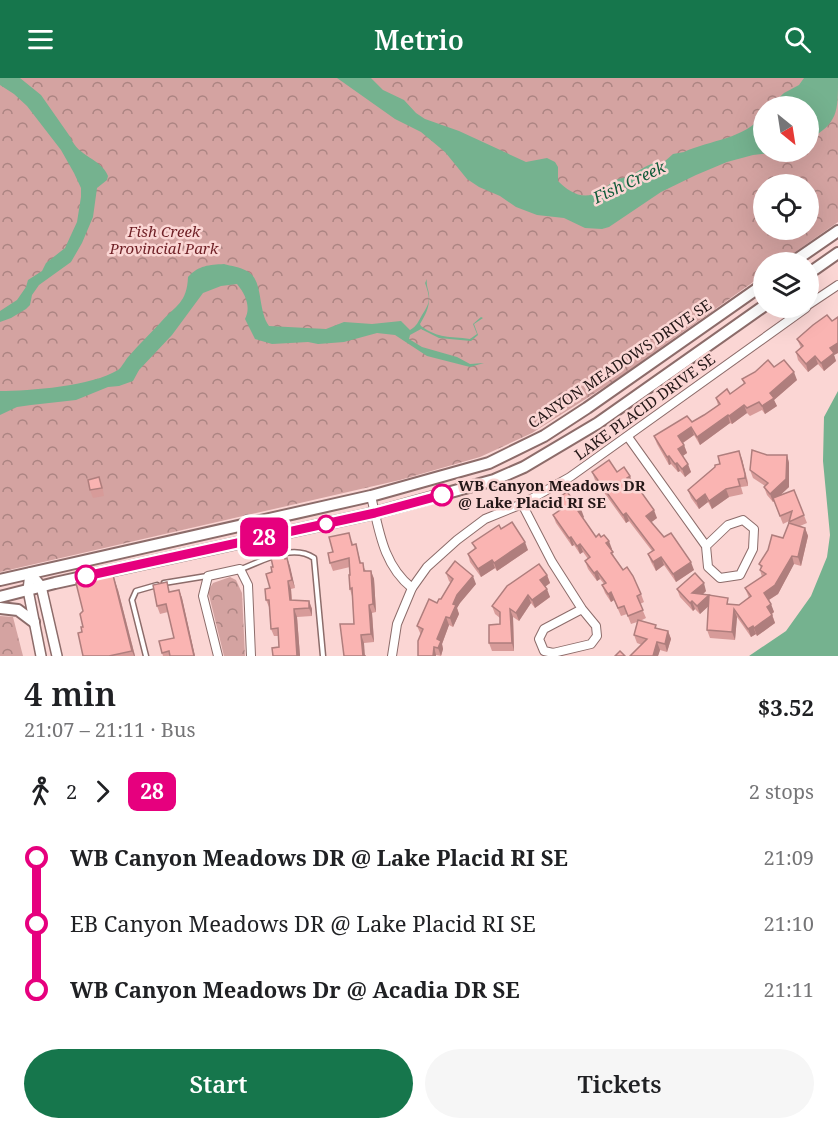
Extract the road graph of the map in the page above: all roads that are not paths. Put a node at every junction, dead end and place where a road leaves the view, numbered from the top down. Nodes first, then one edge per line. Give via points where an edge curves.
1 (838, 231) edge
2 (808, 252) edge
3 (838, 253) edge
4 (819, 266) edge
5 (838, 285) edge
6 (753, 292) edge
7 (819, 298) edge
8 (753, 314) edge
9 (791, 318) edge
10 (628, 437) junction
11 (371, 496) junction
12 (522, 504) junction
13 (375, 513) junction
14 (706, 546) junction
15 (240, 569) junction
16 (30, 573) junction
17 (208, 576) junction
18 (0, 580) edge
19 (41, 586) junction
20 (412, 588) junction
21 (28, 590) junction
22 (0, 597) edge
23 (0, 608) edge
24 (582, 609) junction
25 (34, 622) junction
26 (41, 656) edge
27 (57, 656) edge
28 (146, 656) edge
29 (218, 656) edge
30 (251, 656) edge
31 (323, 656) edge
32 (392, 656) edge

1 - 2 main road
3 - 4 main road
5 - 7 street, LAKE PLACID DRIVE SE
6 - 11 main road, CANYON MEADOWS DRIVE SE via 544,436 489,463
8 - 13 main road via 598,423 524,467 494,480
9 - 10 street, LAKE PLACID DRIVE SE
10 - 12 street, LAKE PLACID DRIVE SE
10 - 14 street
11 - 13 street
11 - 16 main road, CANYON MEADOWS DRIVE SE
12 - 20 street, LAKE PLACID DRIVE SE via 485,519 457,540 427,567
12 - 24 street
13 - 19 main road
13 - 20 street via 391,565
14 - 14 street via 708,567 720,578 740,575 753,549 754,529 743,519 728,525
15 - 17 street
15 - 30 street via 248,585
15 - 31 lane via 293,551 314,558
16 - 18 main road, CANYON MEADOWS DRIVE SE
16 - 19 street
16 - 21 street
17 - 28 lane via 172,580 136,591 132,600
17 - 29 street via 203,596
19 - 21 main road
19 - 27 street
20 - 32 street, LAKE PLACID DRIVE SE via 397,624
21 - 22 main road
21 - 25 street
23 - 25 main road via 18,610
24 - 24 street via 544,629 539,639 544,651 553,653 591,644 597,636 596,626
25 - 26 street

